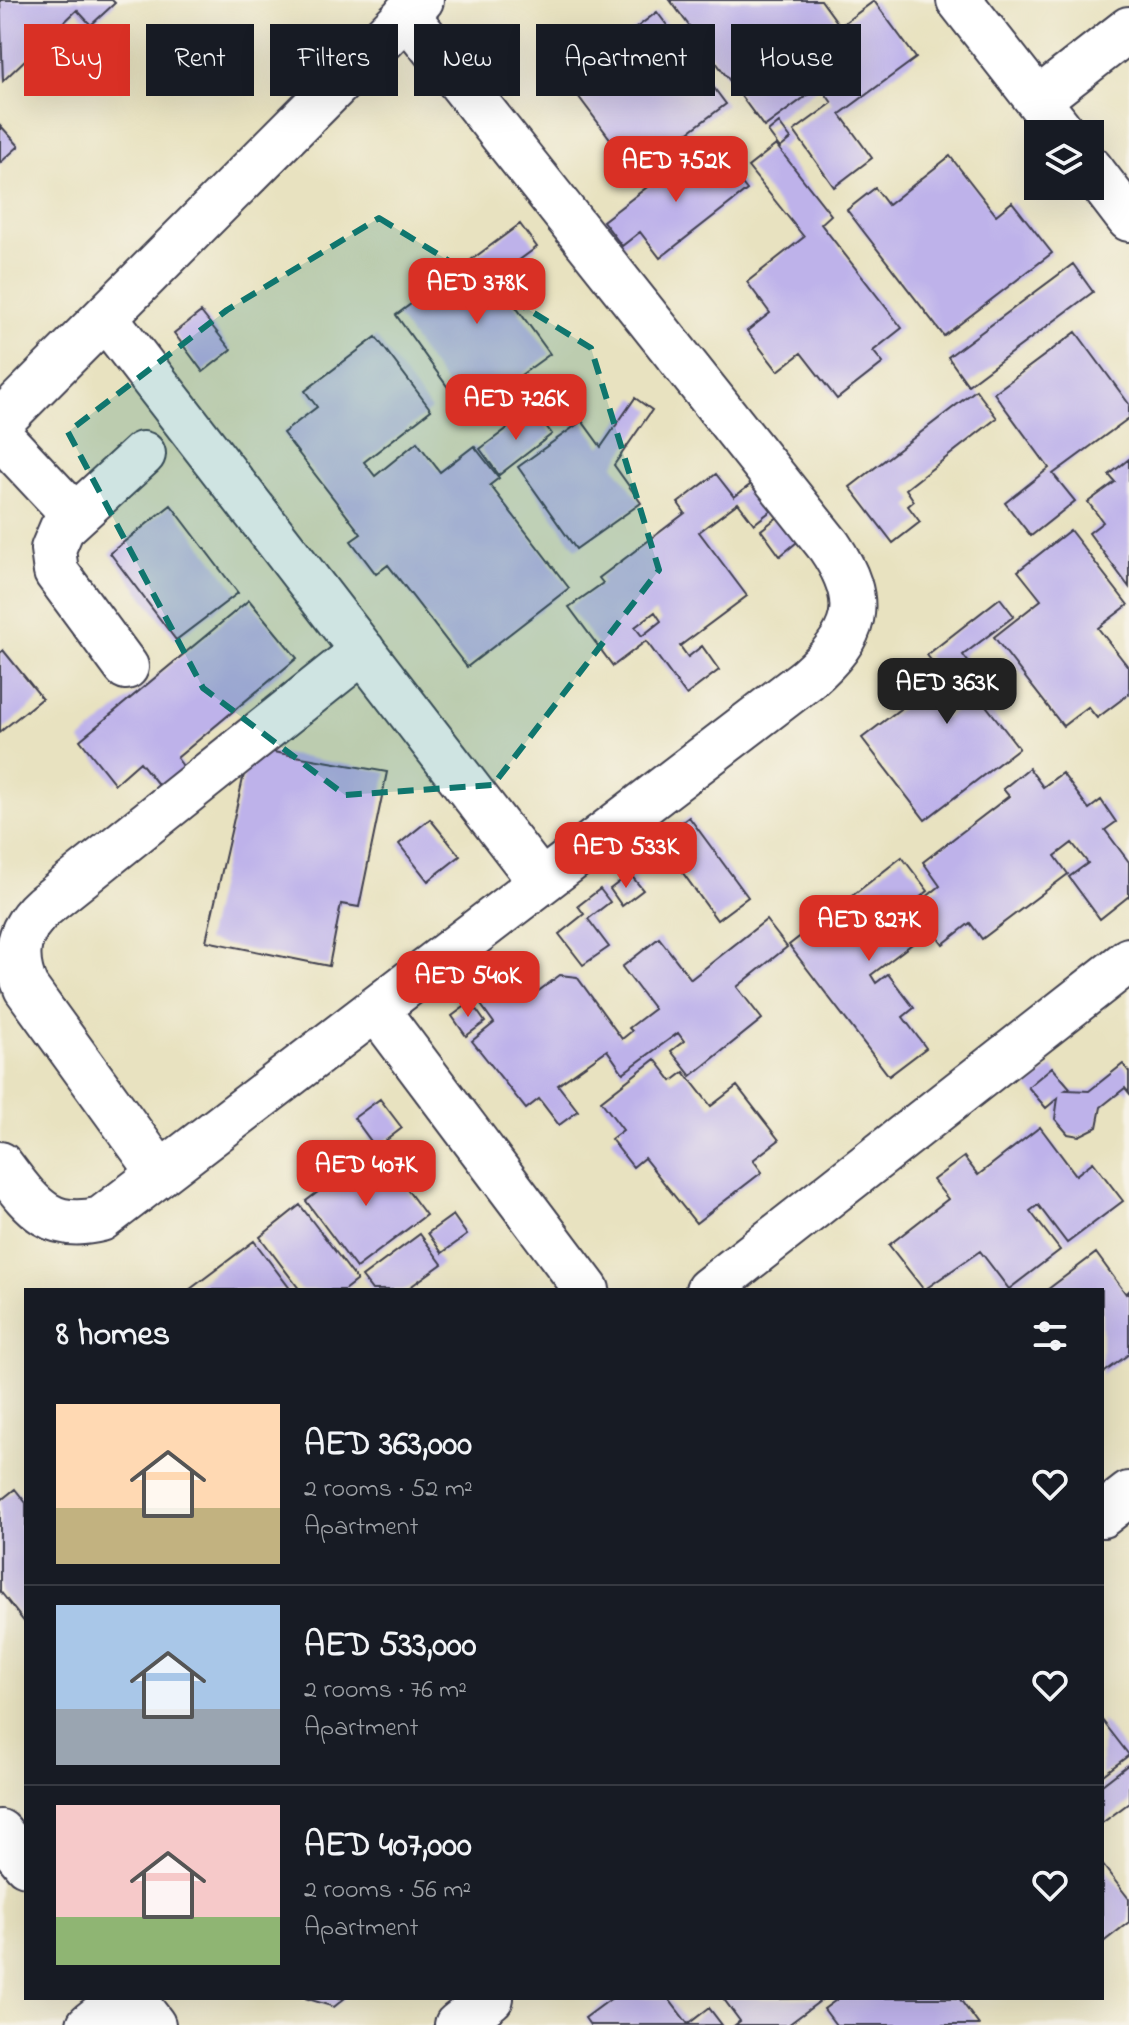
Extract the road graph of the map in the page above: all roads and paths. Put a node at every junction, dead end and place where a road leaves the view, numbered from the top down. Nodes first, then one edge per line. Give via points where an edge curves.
1 (959, 0) edge
2 (414, 7) edge
3 (1129, 29) edge
4 (1051, 117) edge
5 (1104, 186) edge
6 (1129, 219) edge
7 (105, 317) junction
8 (0, 422) edge
9 (0, 436) edge
10 (143, 454) dead end
11 (75, 516) junction
12 (363, 651) junction
13 (126, 667) dead end
14 (540, 881) junction
15 (1129, 960) edge
16 (376, 1009) junction
17 (2, 1167) edge
18 (149, 1181) junction
19 (585, 1288) edge
20 (711, 1288) edge
21 (1129, 1494) edge
22 (1104, 1513) edge
23 (120, 2000) edge
24 (134, 2000) edge
25 (488, 2000) edge
26 (89, 2025) edge
27 (153, 2025) edge
28 (457, 2025) edge

1 - 4 street
2 - 7 street
2 - 14 street via 829,546 852,585 854,605 842,643 807,679
3 - 4 street
5 - 6 street
7 - 8 street
7 - 12 street
9 - 11 street
10 - 11 street
11 - 13 street via 56,538 56,572
12 - 14 street
12 - 18 street via 44,906 21,934 19,971 26,988
14 - 16 street
15 - 20 street
16 - 18 street
16 - 19 street
17 - 18 street via 33,1207 66,1223 101,1219
21 - 22 street
23 - 26 street
24 - 27 street
25 - 28 street

